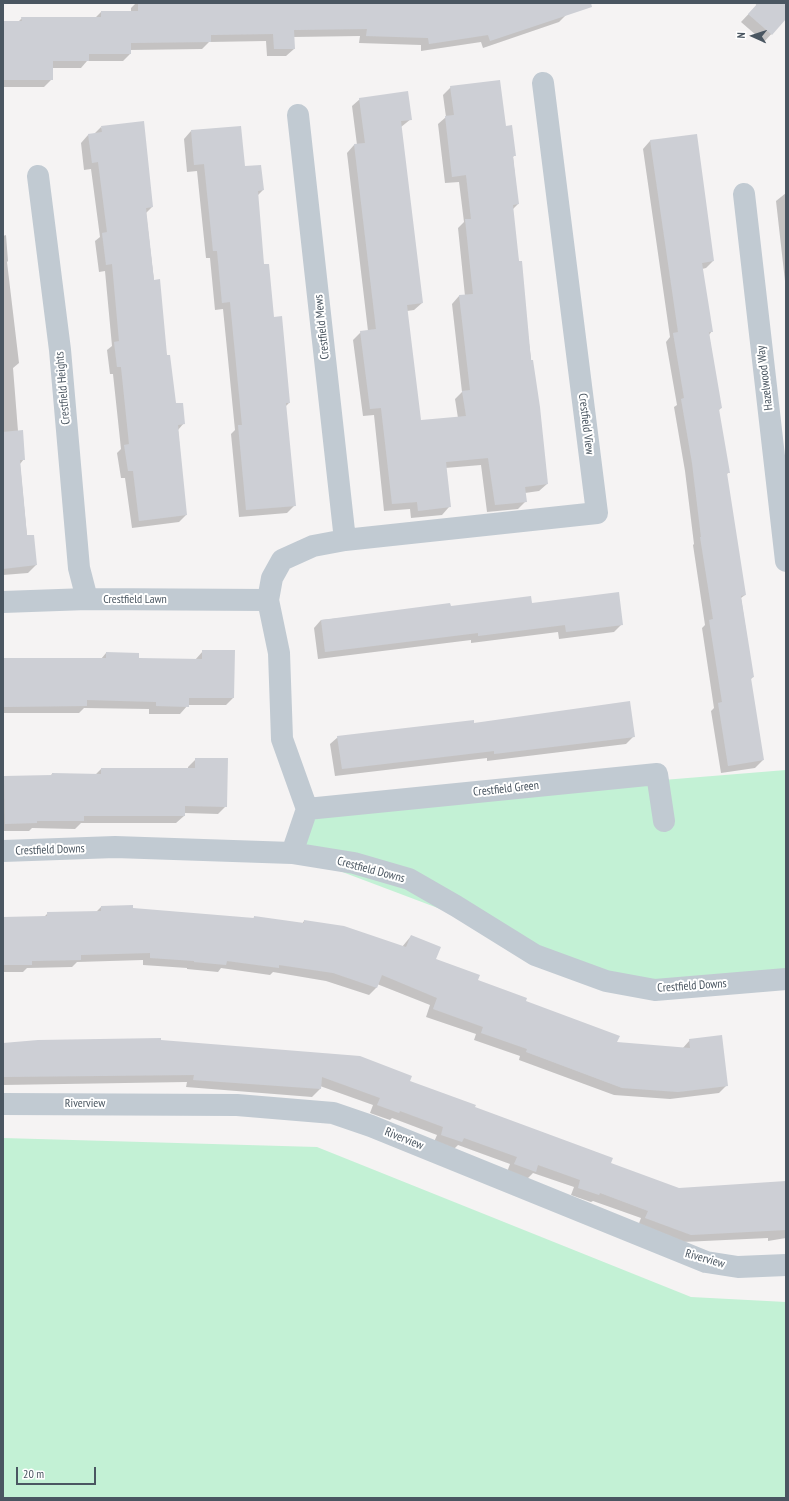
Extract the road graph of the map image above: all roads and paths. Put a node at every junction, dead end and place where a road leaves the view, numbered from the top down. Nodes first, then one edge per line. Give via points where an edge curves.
1 (543, 83) dead end
2 (298, 115) dead end
3 (38, 176) dead end
4 (744, 194) dead end
5 (345, 540) junction
6 (786, 561) edge
7 (87, 599) junction
8 (268, 600) junction
9 (3, 602) edge
10 (307, 809) junction
11 (664, 821) dead end
12 (3, 851) edge
13 (292, 853) junction
14 (786, 979) edge
15 (3, 1104) edge
16 (786, 1264) edge

1 - 5 street, Crestfield View via 597,513
2 - 5 street, Crestfield Mews
3 - 7 street, Crestfield Heights via 60,350 79,568
4 - 6 street, Hazelwood Way
5 - 8 street via 313,546 282,560 272,578
7 - 8 street, Crestfield Lawn
7 - 9 street, Crestfield Lawn
8 - 10 street via 279,653 282,739
10 - 11 street, Crestfield Green via 657,774
10 - 13 street
12 - 13 street, Crestfield Downs via 115,847
13 - 14 street, Crestfield Downs via 354,863 409,879 535,955 606,981 655,990
15 - 16 street, Riverview via 237,1105 333,1113 371,1126 706,1262 738,1267

